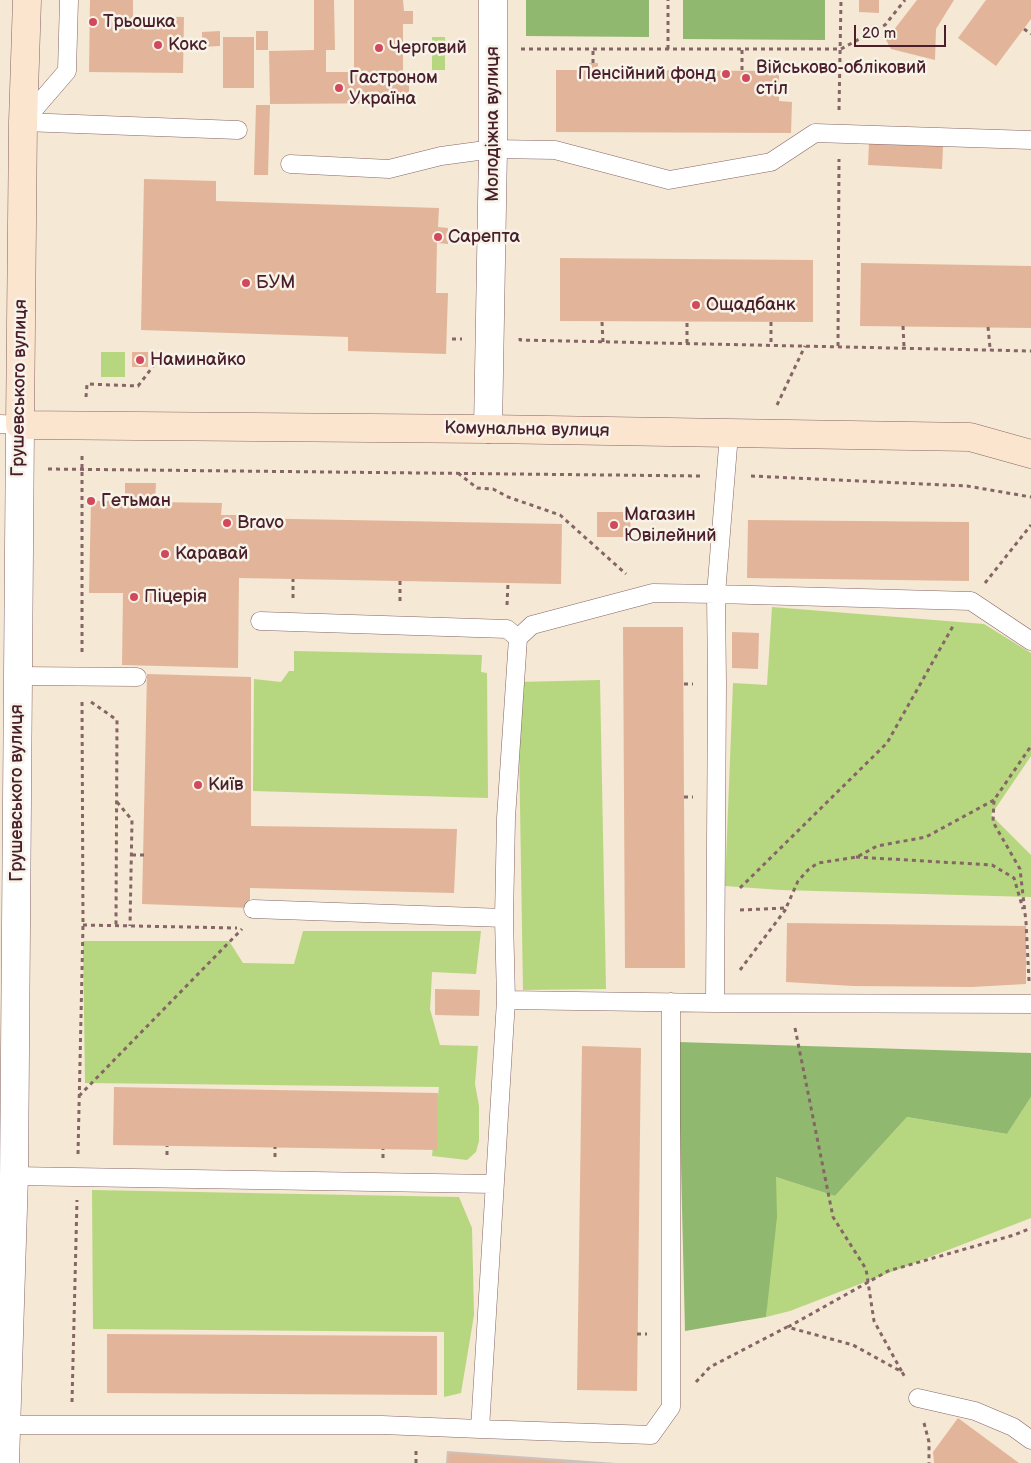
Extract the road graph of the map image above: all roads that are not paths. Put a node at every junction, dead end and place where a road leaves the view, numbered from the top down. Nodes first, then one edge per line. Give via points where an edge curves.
1 (27, 0) edge
2 (69, 0) edge
3 (493, 0) edge
4 (23, 122) junction
5 (238, 130) dead end
6 (1031, 140) edge
7 (493, 149) junction
8 (290, 164) dead end
9 (10, 425) edge
10 (488, 429) junction
11 (729, 434) junction
12 (1031, 454) edge
13 (716, 594) junction
14 (260, 621) dead end
15 (518, 638) junction
16 (1031, 641) edge
17 (18, 676) junction
18 (137, 677) dead end
19 (253, 909) road end
20 (504, 918) junction
21 (506, 1000) junction
22 (671, 1002) junction
23 (715, 1002) junction
24 (1030, 1004) road end
25 (14, 1176) junction
26 (494, 1184) junction
27 (918, 1398) road end
28 (6, 1425) junction
29 (480, 1429) junction
30 (1031, 1440) edge
31 (5, 1463) edge

1 - 4 main road, Грушевського вулиця
2 - 4 lane via 67,71
3 - 7 street, Молодіжна вулиця
4 - 5 lane
4 - 9 main road, Грушевського вулиця
6 - 7 lane via 815,133 771,162 669,180 555,150
7 - 8 lane via 441,156 389,169
7 - 10 street, Молодіжна вулиця
9 - 10 main road, Комунальна вулиця
9 - 17 street, Грушевського вулиця via 20,469
10 - 11 main road, Комунальна вулиця
11 - 12 main road, Комунальна вулиця via 970,437
11 - 13 lane
13 - 15 lane via 654,593 532,625
13 - 16 lane via 971,601
13 - 23 lane
14 - 15 lane via 507,629
15 - 20 lane via 506,818
17 - 18 lane
17 - 25 street, Грушевського вулиця
19 - 20 lane
20 - 21 lane
21 - 22 lane
21 - 26 lane
22 - 23 lane
22 - 29 lane via 671,1407 651,1435
23 - 24 lane
25 - 26 lane
25 - 28 street, Грушевського вулиця
26 - 29 lane
27 - 30 lane via 975,1411 1013,1427
28 - 29 lane via 382,1425
28 - 31 street, Грушевського вулиця

